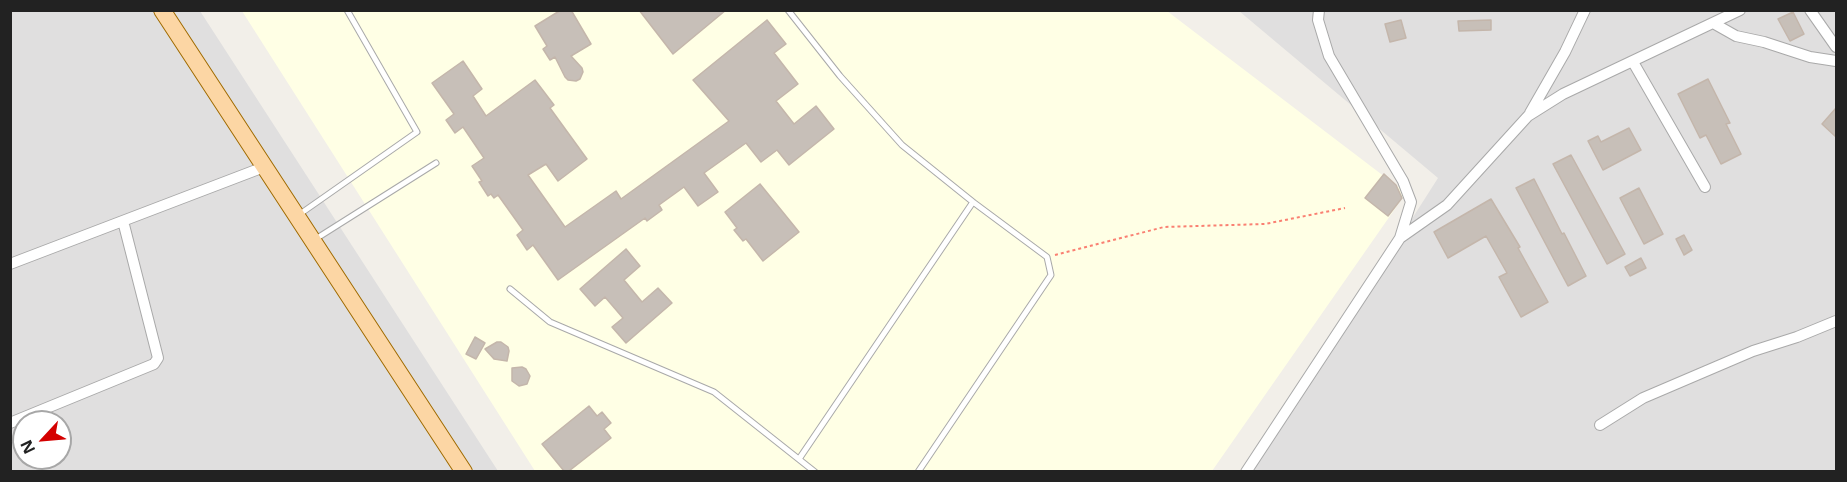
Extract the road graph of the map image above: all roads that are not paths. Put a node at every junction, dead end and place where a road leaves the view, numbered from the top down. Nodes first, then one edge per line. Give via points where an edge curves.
1 (162, 10) edge
2 (347, 10) edge
3 (788, 10) edge
4 (1319, 10) edge
5 (1585, 10) edge
6 (1740, 10) edge
7 (1810, 10) edge
8 (1713, 23) junction
9 (1836, 47) edge
10 (1836, 61) edge
11 (1634, 62) junction
12 (1528, 116) junction
13 (436, 163) dead end
14 (264, 167) junction
15 (1705, 187) dead end
16 (973, 202) junction
17 (296, 217) junction
18 (123, 221) junction
19 (1400, 238) junction
20 (312, 241) junction
21 (10, 264) edge
22 (510, 289) dead end
23 (1836, 321) edge
24 (10, 423) edge
25 (1600, 425) dead end
26 (799, 459) junction
27 (464, 471) edge
28 (815, 471) edge
29 (918, 471) edge
30 (1246, 471) edge

1 - 14 main road
2 - 17 lane via 417,132
3 - 16 lane via 902,145
4 - 19 street via 1318,20 1329,56 1403,181 1410,202
5 - 12 street
6 - 8 street
7 - 9 street
8 - 10 street via 1736,36
8 - 11 street
11 - 12 street via 1563,94
11 - 15 street
12 - 19 street via 1447,205
13 - 20 lane
14 - 17 main road
14 - 18 street
16 - 26 lane
16 - 29 lane via 1047,257 1051,275
17 - 20 main road
18 - 21 street
18 - 24 street via 158,358 154,364
19 - 30 street
20 - 27 main road
22 - 26 lane via 549,322 714,392
23 - 25 street via 1643,398
26 - 28 lane

